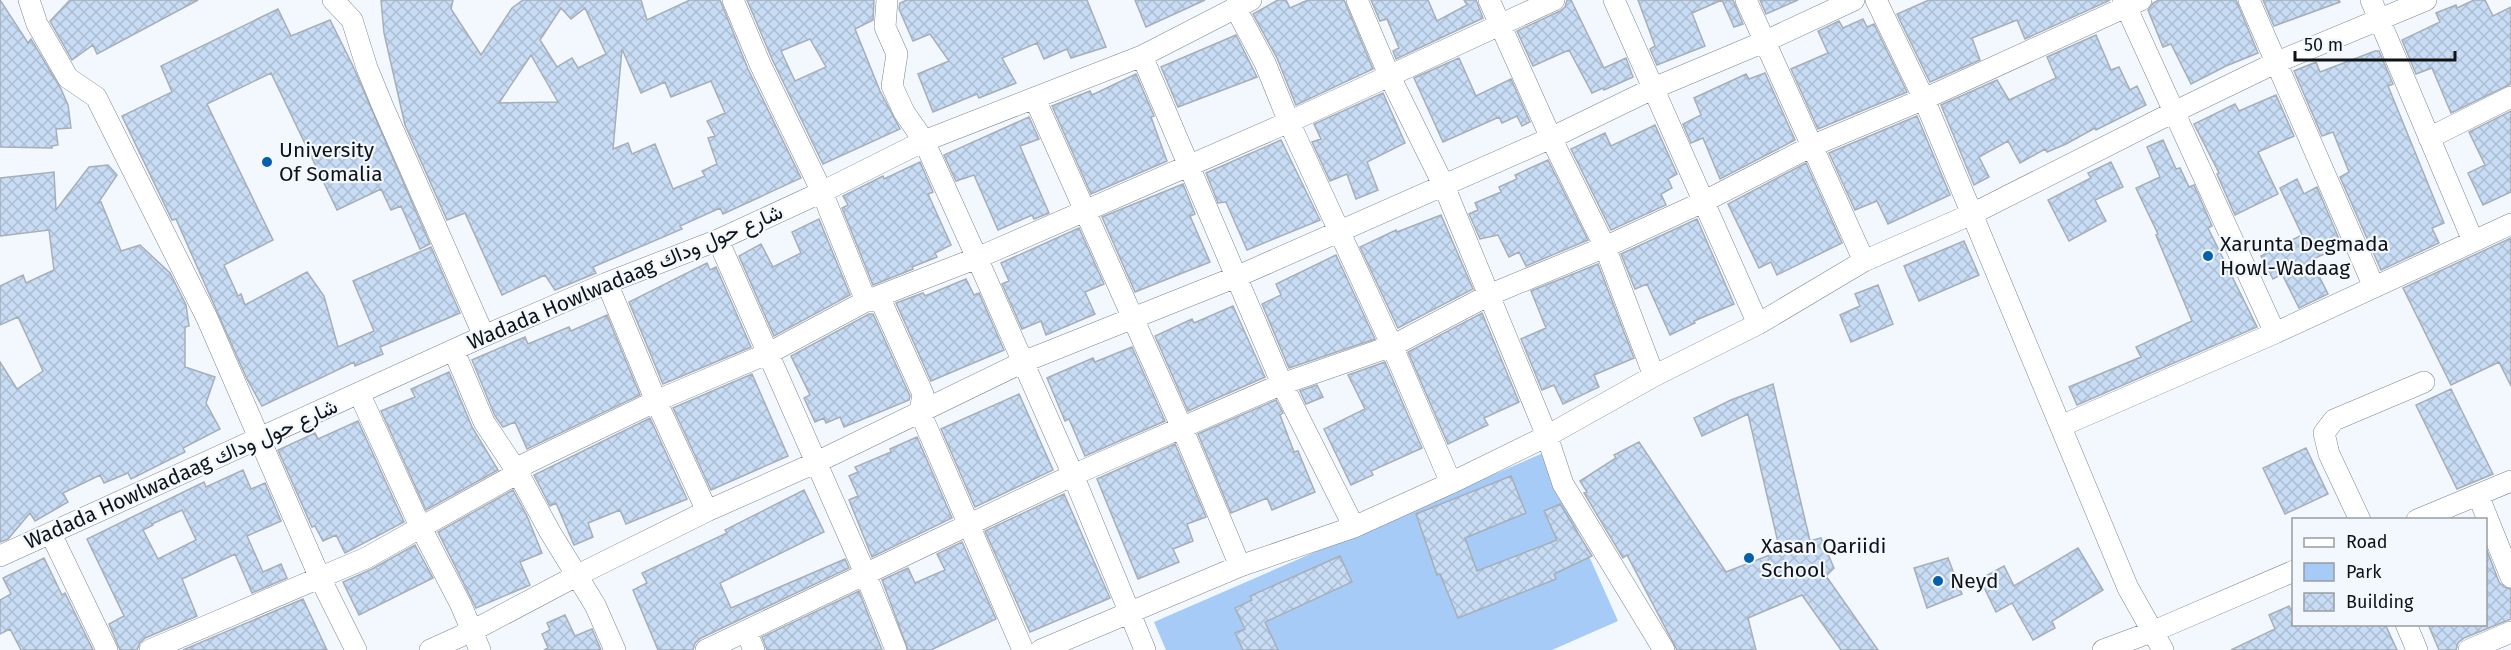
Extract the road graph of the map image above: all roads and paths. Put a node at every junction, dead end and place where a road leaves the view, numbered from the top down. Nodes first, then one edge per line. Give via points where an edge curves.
1 (29, 0) edge
2 (333, 0) edge
3 (733, 0) edge
4 (887, 0) edge
5 (1357, 0) edge
6 (1489, 0) edge
7 (1554, 0) edge
8 (1614, 0) edge
9 (1746, 0) edge
10 (1854, 0) edge
11 (1876, 0) edge
12 (2249, 0) edge
13 (2371, 0) edge
14 (2427, 0) edge
15 (2130, 2) edge
16 (1243, 4) edge
17 (2379, 20) junction
18 (1498, 25) junction
19 (1766, 41) junction
20 (1142, 56) junction
21 (2275, 63) junction
22 (1389, 75) junction
23 (1654, 88) junction
24 (2511, 97) edge
25 (1035, 99) junction
26 (1924, 99) junction
27 (2174, 112) junction
28 (1289, 122) junction
29 (1551, 138) junction
30 (2429, 138) junction
31 (924, 141) junction
32 (1814, 145) junction
33 (1187, 165) junction
34 (1444, 186) junction
35 (822, 192) junction
36 (1705, 201) junction
37 (1084, 212) junction
38 (1972, 214) junction
39 (2511, 224) edge
40 (1340, 231) junction
41 (718, 240) junction
42 (2473, 241) junction
43 (1605, 247) junction
44 (977, 258) junction
45 (1864, 261) junction
46 (1236, 277) junction
47 (607, 283) junction
48 (2374, 287) junction
49 (1489, 295) junction
50 (866, 301) junction
51 (1133, 319) junction
52 (1758, 324) junction
53 (2275, 333) junction
54 (484, 336) junction
55 (1392, 346) junction
56 (454, 351) junction
57 (769, 353) junction
58 (1023, 362) junction
59 (1654, 376) junction
60 (2424, 382) dead end
61 (1282, 384) junction
62 (358, 393) junction
63 (657, 401) junction
64 (920, 412) junction
65 (2061, 426) junction
66 (1182, 428) junction
67 (1547, 436) junction
68 (260, 438) junction
69 (815, 463) junction
70 (518, 473) junction
71 (1073, 475) junction
72 (2511, 481) edge
73 (1451, 483) junction
74 (2478, 495) junction
75 (707, 511) junction
76 (2360, 518) edge
77 (2420, 518) edge
78 (968, 524) junction
79 (420, 526) junction
80 (1354, 527) junction
81 (51, 534) junction
82 (0, 556) edge
83 (1240, 566) junction
84 (2292, 572) edge
85 (865, 573) junction
86 (578, 575) junction
87 (2511, 577) edge
88 (320, 578) junction
89 (1131, 614) junction
90 (2407, 626) edge
91 (2511, 632) edge
92 (476, 640) edge
93 (750, 640) edge
94 (2158, 640) edge
95 (107, 650) edge
96 (150, 650) edge
97 (356, 650) edge
98 (430, 650) edge
99 (615, 650) edge
100 (706, 650) edge
101 (896, 650) edge
102 (1023, 650) edge
103 (1041, 650) edge
104 (1145, 650) edge
105 (1664, 650) edge
106 (2103, 650) edge
107 (2417, 650) edge
108 (2469, 650) edge

1 - 68 street via 68,78 96,97 207,318
2 - 54 street via 352,20 383,107
3 - 35 street
4 - 31 street via 885,27 897,54 892,86
5 - 22 street
6 - 18 street
7 - 18 street
8 - 23 street
9 - 19 street
10 - 19 street
11 - 26 street
12 - 21 street
13 - 17 street
14 - 17 street
15 - 26 street
15 - 27 street
16 - 20 street, Wadada Howlwadaag شارع حول وداك
16 - 28 street
17 - 21 street
17 - 30 street
18 - 22 street
18 - 29 street
19 - 23 street
19 - 32 street
20 - 25 street, Wadada Howlwadaag شارع حول وداك
20 - 33 street
21 - 27 street
21 - 48 street
22 - 28 street
22 - 34 street
23 - 29 street
23 - 36 street
24 - 30 street
25 - 31 street, Wadada Howlwadaag شارع حول وداك
25 - 37 street
26 - 32 street
26 - 38 street
27 - 38 street
27 - 53 street
28 - 33 street
28 - 40 street
29 - 34 street
29 - 43 street
30 - 42 street
31 - 35 street, Wadada Howlwadaag شارع حول وداك
31 - 44 street
32 - 36 street
32 - 45 street
33 - 37 street
33 - 46 street
34 - 40 street
34 - 49 street
35 - 41 street, Wadada Howlwadaag شارع حول وداك
35 - 50 street
36 - 43 street
36 - 52 street
37 - 44 street
37 - 51 street
38 - 45 street
38 - 65 street
39 - 42 street
40 - 46 street
40 - 55 street
41 - 47 street, Wadada Howlwadaag شارع حول وداك
41 - 57 street
42 - 48 street
43 - 49 street
43 - 59 street
44 - 50 street
44 - 58 street
45 - 52 street
46 - 51 street
46 - 61 street
47 - 54 street, Wadada Howlwadaag شارع حول وداك
47 - 63 street
48 - 53 street
49 - 55 street
49 - 67 street
50 - 57 street
50 - 64 street via 881,301 922,394
51 - 58 street
51 - 66 street
52 - 59 street
53 - 65 street
54 - 56 street, Wadada Howlwadaag شارع حول وداك
55 - 61 street
55 - 73 street
56 - 62 street, Wadada Howlwadaag شارع حول وداك
56 - 70 street via 484,422
57 - 63 street
57 - 69 street
58 - 64 street
58 - 71 street
59 - 67 street
60 - 76 street via 2334,420 2324,433 2329,454
61 - 66 street
61 - 80 street
62 - 68 street, Wadada Howlwadaag شارع حول وداك
62 - 79 street
63 - 70 street via 525,464
63 - 75 street
64 - 69 street
64 - 78 street
65 - 94 street via 2128,588
66 - 71 street
66 - 83 street
67 - 73 street
67 - 105 street via 1563,484
68 - 81 street, Wadada Howlwadaag شارع حول وداك
68 - 88 street
69 - 75 street
69 - 85 street
70 - 79 street
70 - 86 street
71 - 78 street
71 - 89 street
72 - 74 street
73 - 80 street
74 - 77 street
74 - 87 street
75 - 86 street
78 - 85 street
78 - 102 street
79 - 88 street via 366,558
79 - 92 street
80 - 83 street
81 - 82 street, Wadada Howlwadaag شارع حول وداك
81 - 95 street
83 - 89 street
84 - 94 street
85 - 93 street
85 - 101 street
86 - 92 street
86 - 99 street
88 - 96 street via 216,632
88 - 97 street
89 - 103 street
89 - 104 street
90 - 107 street
91 - 108 street
92 - 98 street
93 - 100 street
94 - 106 street

